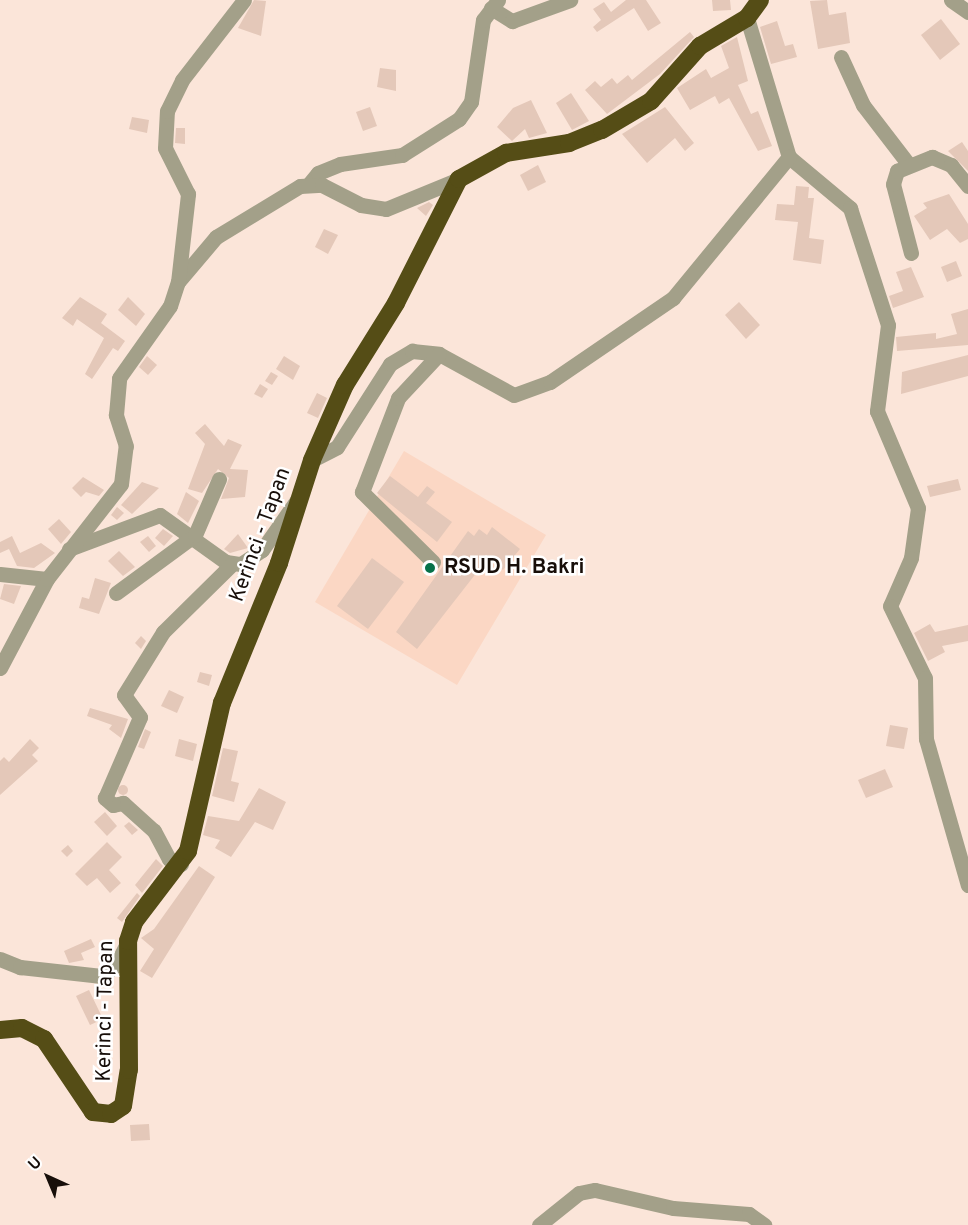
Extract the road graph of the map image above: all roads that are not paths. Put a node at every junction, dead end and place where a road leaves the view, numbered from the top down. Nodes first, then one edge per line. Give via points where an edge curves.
1 (244, 0) edge
2 (570, 0) edge
3 (760, 0) edge
4 (951, 0) edge
5 (494, 4) edge
6 (968, 12) edge
7 (747, 18) junction
8 (841, 57) dead end
9 (789, 157) junction
10 (909, 165) junction
11 (459, 179) junction
12 (309, 184) junction
13 (968, 186) edge
14 (911, 253) dead end
15 (178, 282) junction
16 (440, 354) junction
17 (312, 460) junction
18 (219, 479) dead end
19 (302, 495) junction
20 (197, 537) junction
21 (69, 549) junction
22 (225, 560) junction
23 (433, 562) dead end
24 (0, 574) edge
25 (47, 579) junction
26 (116, 593) dead end
27 (0, 668) edge
28 (181, 864) junction
29 (968, 885) edge
30 (128, 941) junction
31 (0, 959) edge
32 (0, 1030) edge
33 (539, 1225) edge
34 (764, 1225) edge

1 - 15 street via 182,80 163,127 165,148 188,194
2 - 5 street via 512,21
3 - 7 highway
4 - 6 street
5 - 12 street via 483,20 471,102 459,119 402,155 340,164 318,172
7 - 9 street
7 - 11 highway via 700,46 666,88 602,130 569,143 506,153
8 - 10 street via 863,105
9 - 16 street via 674,298 550,382 514,395
9 - 29 street via 850,208 888,326 877,411 918,508 911,558 890,606 926,678 926,740
10 - 13 street via 932,157 942,160
10 - 14 street via 893,178
11 - 12 street via 386,209
11 - 17 highway, Kerinci - Tapan via 396,303 345,385
12 - 15 street via 216,237
15 - 21 street via 170,306 119,378 116,415 126,446 121,484
16 - 17 street via 412,351 390,364 338,447
16 - 23 street via 398,398 362,492
17 - 19 highway, Kerinci - Tapan
18 - 20 street
19 - 22 street via 262,550
19 - 28 highway, Kerinci - Tapan via 276,572 229,680
20 - 21 street via 170,518 151,516
20 - 22 street
20 - 26 street
21 - 25 street
22 - 28 street via 163,632 124,695 140,717 105,798 113,805 123,803 154,831 169,859
24 - 25 street
25 - 27 street
28 - 30 highway, Kerinci - Tapan via 134,922
30 - 31 street via 116,965 102,976 20,967
30 - 32 highway, Kerinci - Tapan via 129,1070 119,1111 93,1112 35,1033
33 - 34 street via 579,1192 596,1190 673,1208 749,1214

